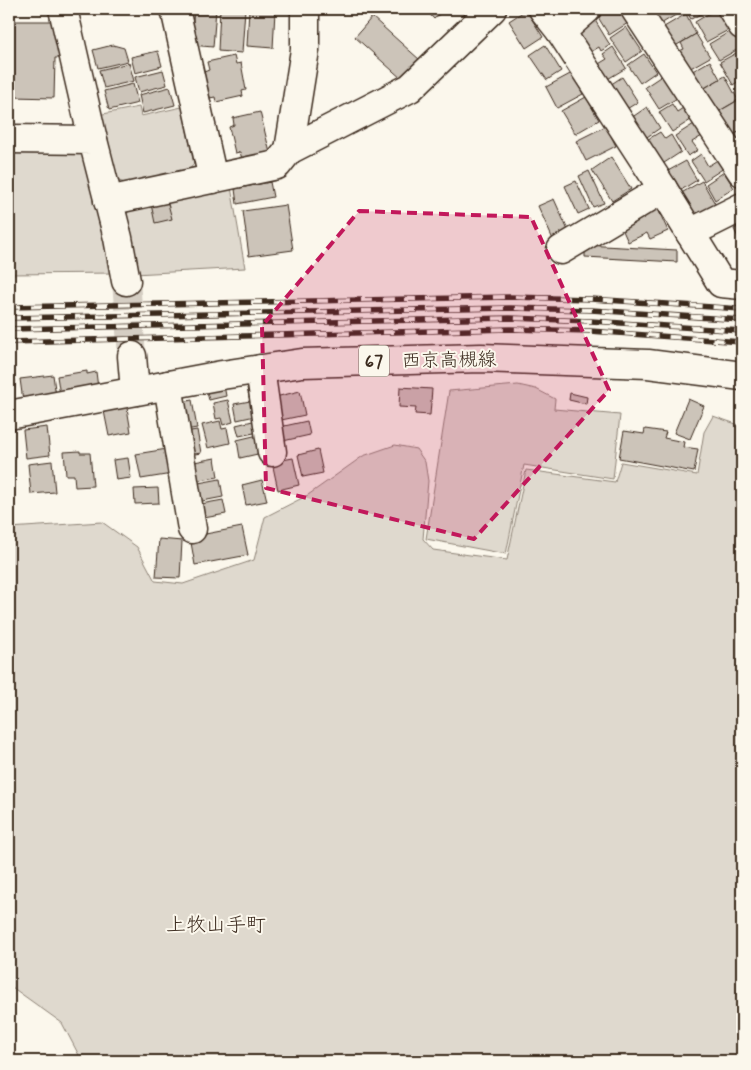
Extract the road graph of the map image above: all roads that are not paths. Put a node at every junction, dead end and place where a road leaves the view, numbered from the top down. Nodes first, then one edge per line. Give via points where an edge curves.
1 (63, 9) edge
2 (175, 9) edge
3 (305, 9) edge
4 (492, 9) edge
5 (543, 9) edge
6 (587, 9) edge
7 (635, 9) edge
8 (732, 9) edge
9 (742, 25) edge
10 (561, 32) junction
11 (9, 139) edge
12 (93, 140) junction
13 (289, 150) junction
14 (742, 172) edge
15 (213, 179) junction
16 (664, 189) junction
17 (108, 201) junction
18 (742, 207) edge
19 (690, 232) junction
20 (561, 250) dead end
21 (126, 281) tunnel mouth
22 (742, 285) edge
23 (132, 356) tunnel mouth
24 (260, 369) junction
25 (742, 376) edge
26 (168, 385) junction
27 (135, 391) junction
28 (9, 415) edge
29 (272, 452) dead end
30 (192, 529) dead end

1 - 12 street
2 - 15 street
3 - 13 street via 305,50
4 - 13 street via 410,88
5 - 10 street
6 - 10 street
7 - 14 street
8 - 9 street
10 - 16 street
11 - 12 street
12 - 17 street
13 - 15 street via 277,165
15 - 17 street
16 - 19 street
16 - 20 street
17 - 21 street
18 - 19 street
19 - 22 street via 721,283
23 - 27 street
24 - 25 street, 西京高槻線 / 67 via 302,363 481,358 648,364
24 - 26 street, 西京高槻線 / 67
24 - 29 street
26 - 27 street, 西京高槻線 / 67
26 - 30 street
27 - 28 street, 西京高槻線 / 67

